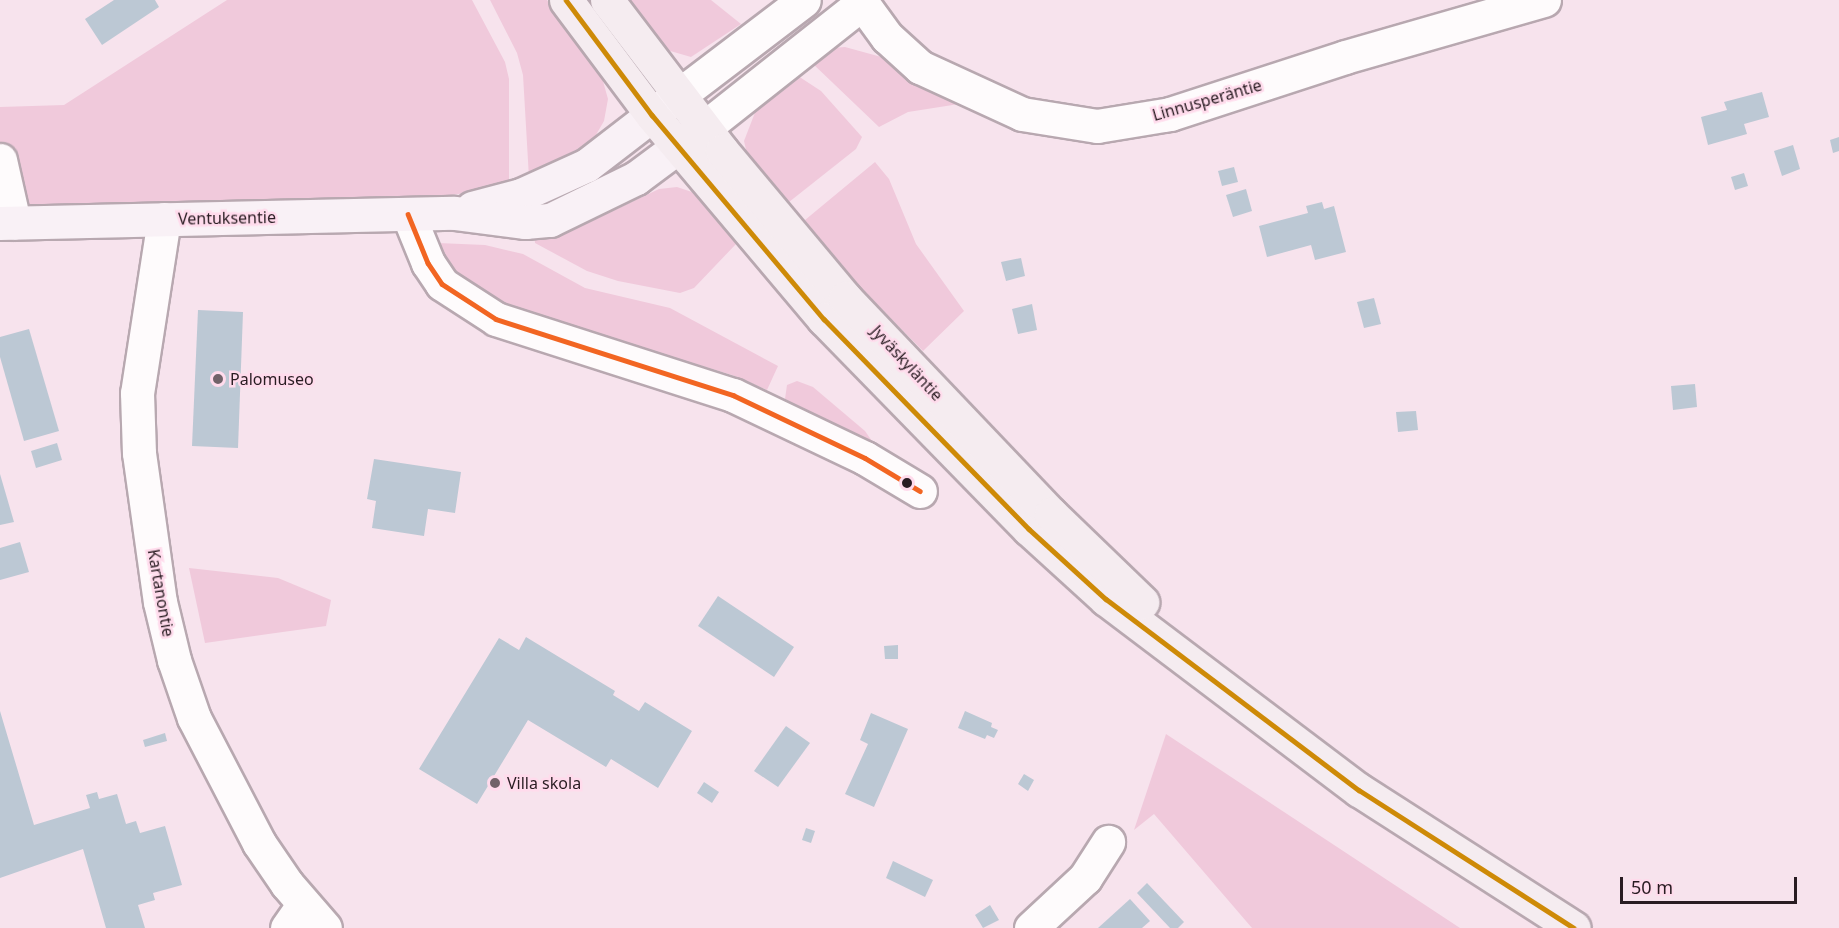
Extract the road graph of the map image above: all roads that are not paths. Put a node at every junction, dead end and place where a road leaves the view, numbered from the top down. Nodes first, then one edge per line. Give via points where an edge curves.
1 (566, 0) edge
2 (607, 0) edge
3 (804, 0) edge
4 (1544, 0) edge
5 (861, 2) edge
6 (678, 96) junction
7 (652, 115) junction
8 (704, 128) junction
9 (678, 148) junction
10 (0, 160) edge
11 (454, 213) junction
12 (408, 214) junction
13 (164, 219) junction
14 (7, 222) edge
15 (920, 491) dead end
16 (1240, 697) junction
17 (1108, 842) dead end
18 (295, 916) edge
19 (325, 928) edge
20 (1031, 928) edge
21 (1574, 928) edge

1 - 7 highway, Jyväskyläntie
2 - 6 highway, Jyväskyläntie
3 - 6 street
4 - 5 street, Linnusperäntie via 1345,57 1170,114 1097,126 1022,114 920,67 887,37
5 - 8 street, Linnusperäntie
6 - 7 main road, Ventuksentie
6 - 8 highway, Jyväskyläntie
7 - 9 highway, Jyväskyläntie
7 - 11 main road, Ventuksentie via 587,165 546,186
8 - 9 main road, Ventuksentie
8 - 16 highway, Jyväskyläntie via 845,298 910,368 1051,514
9 - 11 main road, Ventuksentie via 636,178 550,220 525,222
9 - 16 highway, Jyväskyläntie via 824,319 1029,529 1106,599
10 - 14 street
11 - 12 main road, Ventuksentie
12 - 13 main road, Ventuksentie
12 - 15 street via 428,263 442,284 496,319 733,395 865,458
13 - 14 main road, Ventuksentie
13 - 18 street, Kartanontie via 137,393 139,453 160,602 194,718
16 - 21 highway, Jyväskyläntie via 1359,790
17 - 20 street via 1085,878
18 - 19 street, Kartanontie

